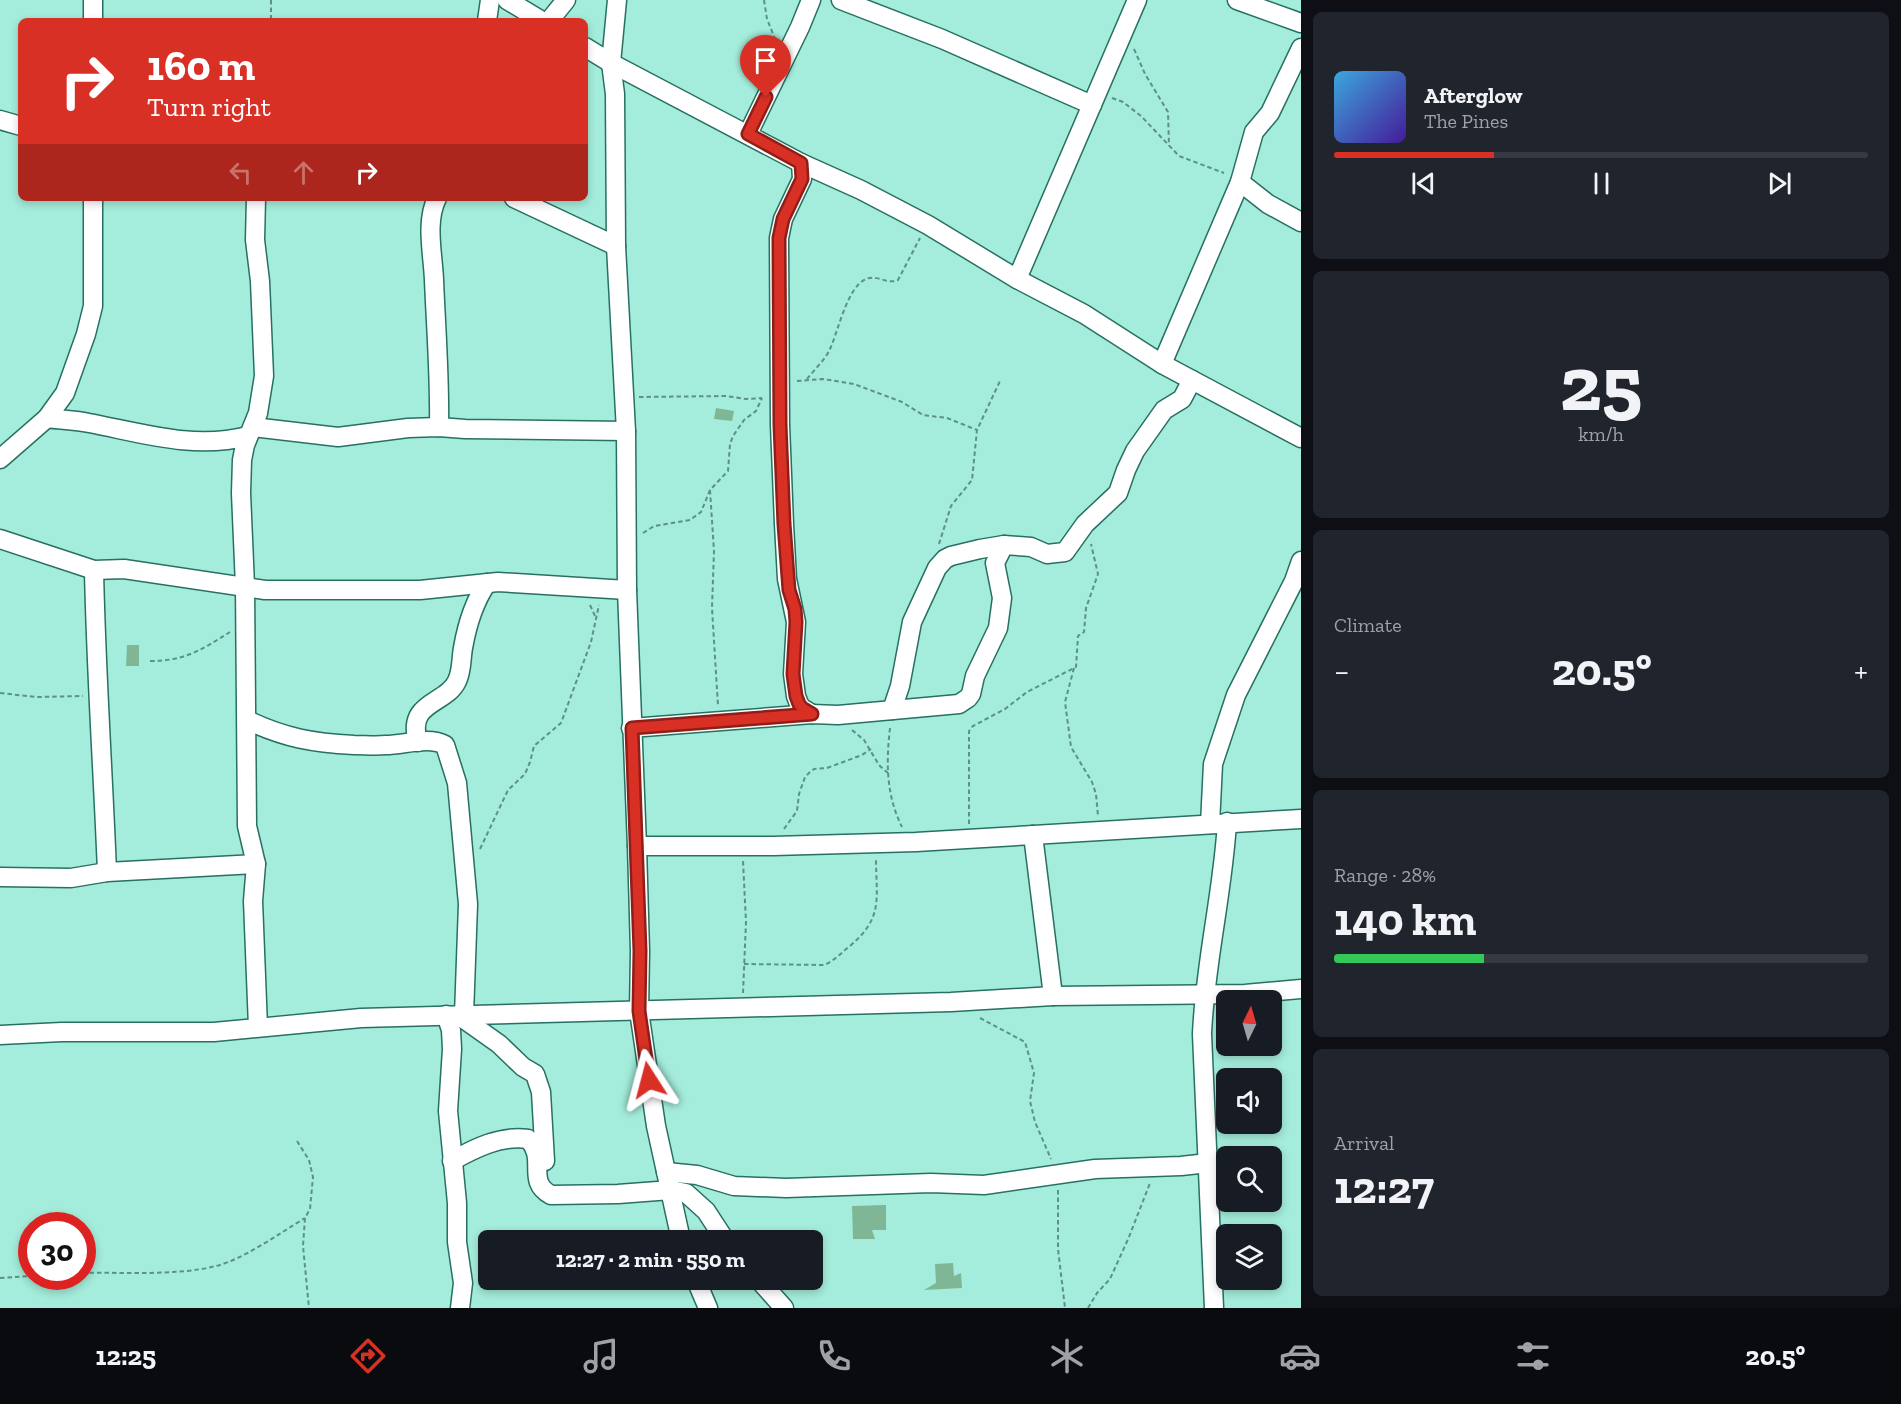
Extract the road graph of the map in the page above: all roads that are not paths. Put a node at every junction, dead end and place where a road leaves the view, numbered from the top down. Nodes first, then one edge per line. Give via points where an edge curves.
1 (93, 0) edge
2 (490, 0) edge
3 (507, 0) edge
4 (566, 0) edge
5 (617, 0) edge
6 (811, 0) edge
7 (841, 0) edge
8 (1137, 0) edge
9 (1237, 0) edge
10 (93, 18) edge
11 (487, 18) edge
12 (537, 18) edge
13 (551, 18) edge
14 (1301, 23) edge
15 (1301, 48) edge
16 (588, 49) edge
17 (611, 63) junction
18 (1095, 99) junction
19 (0, 120) edge
20 (18, 125) edge
21 (748, 134) junction
22 (801, 163) junction
23 (1240, 182) junction
24 (93, 201) edge
25 (256, 201) edge
26 (435, 201) edge
27 (520, 201) edge
28 (1301, 222) edge
29 (616, 246) junction
30 (1017, 279) junction
31 (1162, 364) junction
32 (1192, 380) junction
33 (47, 418) junction
34 (439, 427) junction
35 (626, 431) junction
36 (251, 432) junction
37 (1301, 438) edge
38 (221, 440) junction
39 (0, 459) edge
40 (242, 460) junction
41 (0, 539) edge
42 (1004, 545) junction
43 (1301, 561) edge
44 (94, 570) junction
45 (487, 583) junction
46 (1297, 584) edge
47 (245, 586) junction
48 (619, 590) junction
49 (892, 710) junction
50 (812, 714) junction
51 (248, 720) junction
52 (632, 728) junction
53 (418, 742) junction
54 (1301, 819) edge
55 (1218, 823) junction
56 (1034, 835) junction
57 (637, 846) junction
58 (256, 864) junction
59 (107, 872) junction
60 (0, 877) edge
61 (1301, 988) edge
62 (1204, 995) junction
63 (1053, 996) junction
64 (639, 1011) junction
65 (456, 1015) junction
66 (258, 1027) junction
67 (0, 1035) edge
68 (452, 1161) junction
69 (1208, 1162) junction
70 (669, 1181) junction
71 (542, 1190) junction
72 (679, 1230) edge
73 (718, 1230) edge
74 (700, 1290) edge
75 (768, 1290) edge
76 (460, 1308) edge
77 (708, 1308) edge
78 (784, 1308) edge
79 (1214, 1308) edge

1 - 10 street
2 - 11 street
3 - 12 street
4 - 13 street
5 - 17 street
6 - 21 street
7 - 18 street
8 - 18 street
9 - 14 street
15 - 23 street via 1270,113 1254,132
16 - 17 street
17 - 21 street
17 - 29 street via 615,94
18 - 30 street
19 - 20 street
21 - 22 street
22 - 30 street via 928,225
22 - 50 street via 802,179 783,219 779,238 780,388 785,544 796,622 793,674 799,704
23 - 28 street
23 - 31 street
24 - 33 street via 93,306 65,393
25 - 36 street via 264,376
26 - 34 street via 431,238
27 - 29 street
29 - 35 street
30 - 31 street via 1084,314
31 - 32 street
32 - 37 street
32 - 42 street via 1182,399 1164,410 1135,451 1118,493 1085,524 1065,552 1047,554
33 - 38 street via 163,438
33 - 39 street
34 - 35 street
34 - 36 street via 338,437
35 - 48 street
36 - 38 street
36 - 40 street
38 - 40 street
40 - 47 street
41 - 44 street
42 - 49 street via 951,556 938,568 912,622
42 - 49 street via 995,563 1002,598 998,628 968,698 954,706
43 - 46 street
44 - 47 street via 124,569
44 - 59 street
45 - 47 street via 420,590 265,590
45 - 48 street
45 - 53 street via 477,597 457,682 422,712 415,727
46 - 55 street via 1236,695 1213,764
47 - 51 street
48 - 52 street
49 - 50 street
50 - 52 street
51 - 53 street via 299,740 352,745
51 - 58 street via 247,826
52 - 57 street
53 - 65 street via 445,745 457,783 468,904
54 - 55 street
55 - 56 street
55 - 62 street via 1224,863
56 - 57 street via 772,846
56 - 63 street
57 - 64 street
58 - 59 street
58 - 66 street via 253,932
59 - 60 street via 71,878
61 - 62 street
62 - 63 street
62 - 69 street via 1202,1054
63 - 64 street
64 - 65 street
64 - 70 street via 656,1126
65 - 66 street
65 - 68 street via 451,1030 448,1111
65 - 71 street via 536,1074 541,1092 545,1160
66 - 67 street via 214,1032
68 - 71 street via 480,1146 528,1139 538,1155 538,1182
68 - 76 street via 463,1283
69 - 70 street via 1095,1169 984,1185 786,1188 734,1186 697,1175
69 - 79 street
70 - 71 street via 574,1196 551,1195
70 - 72 street
70 - 73 street via 706,1211
74 - 77 street
75 - 78 street

